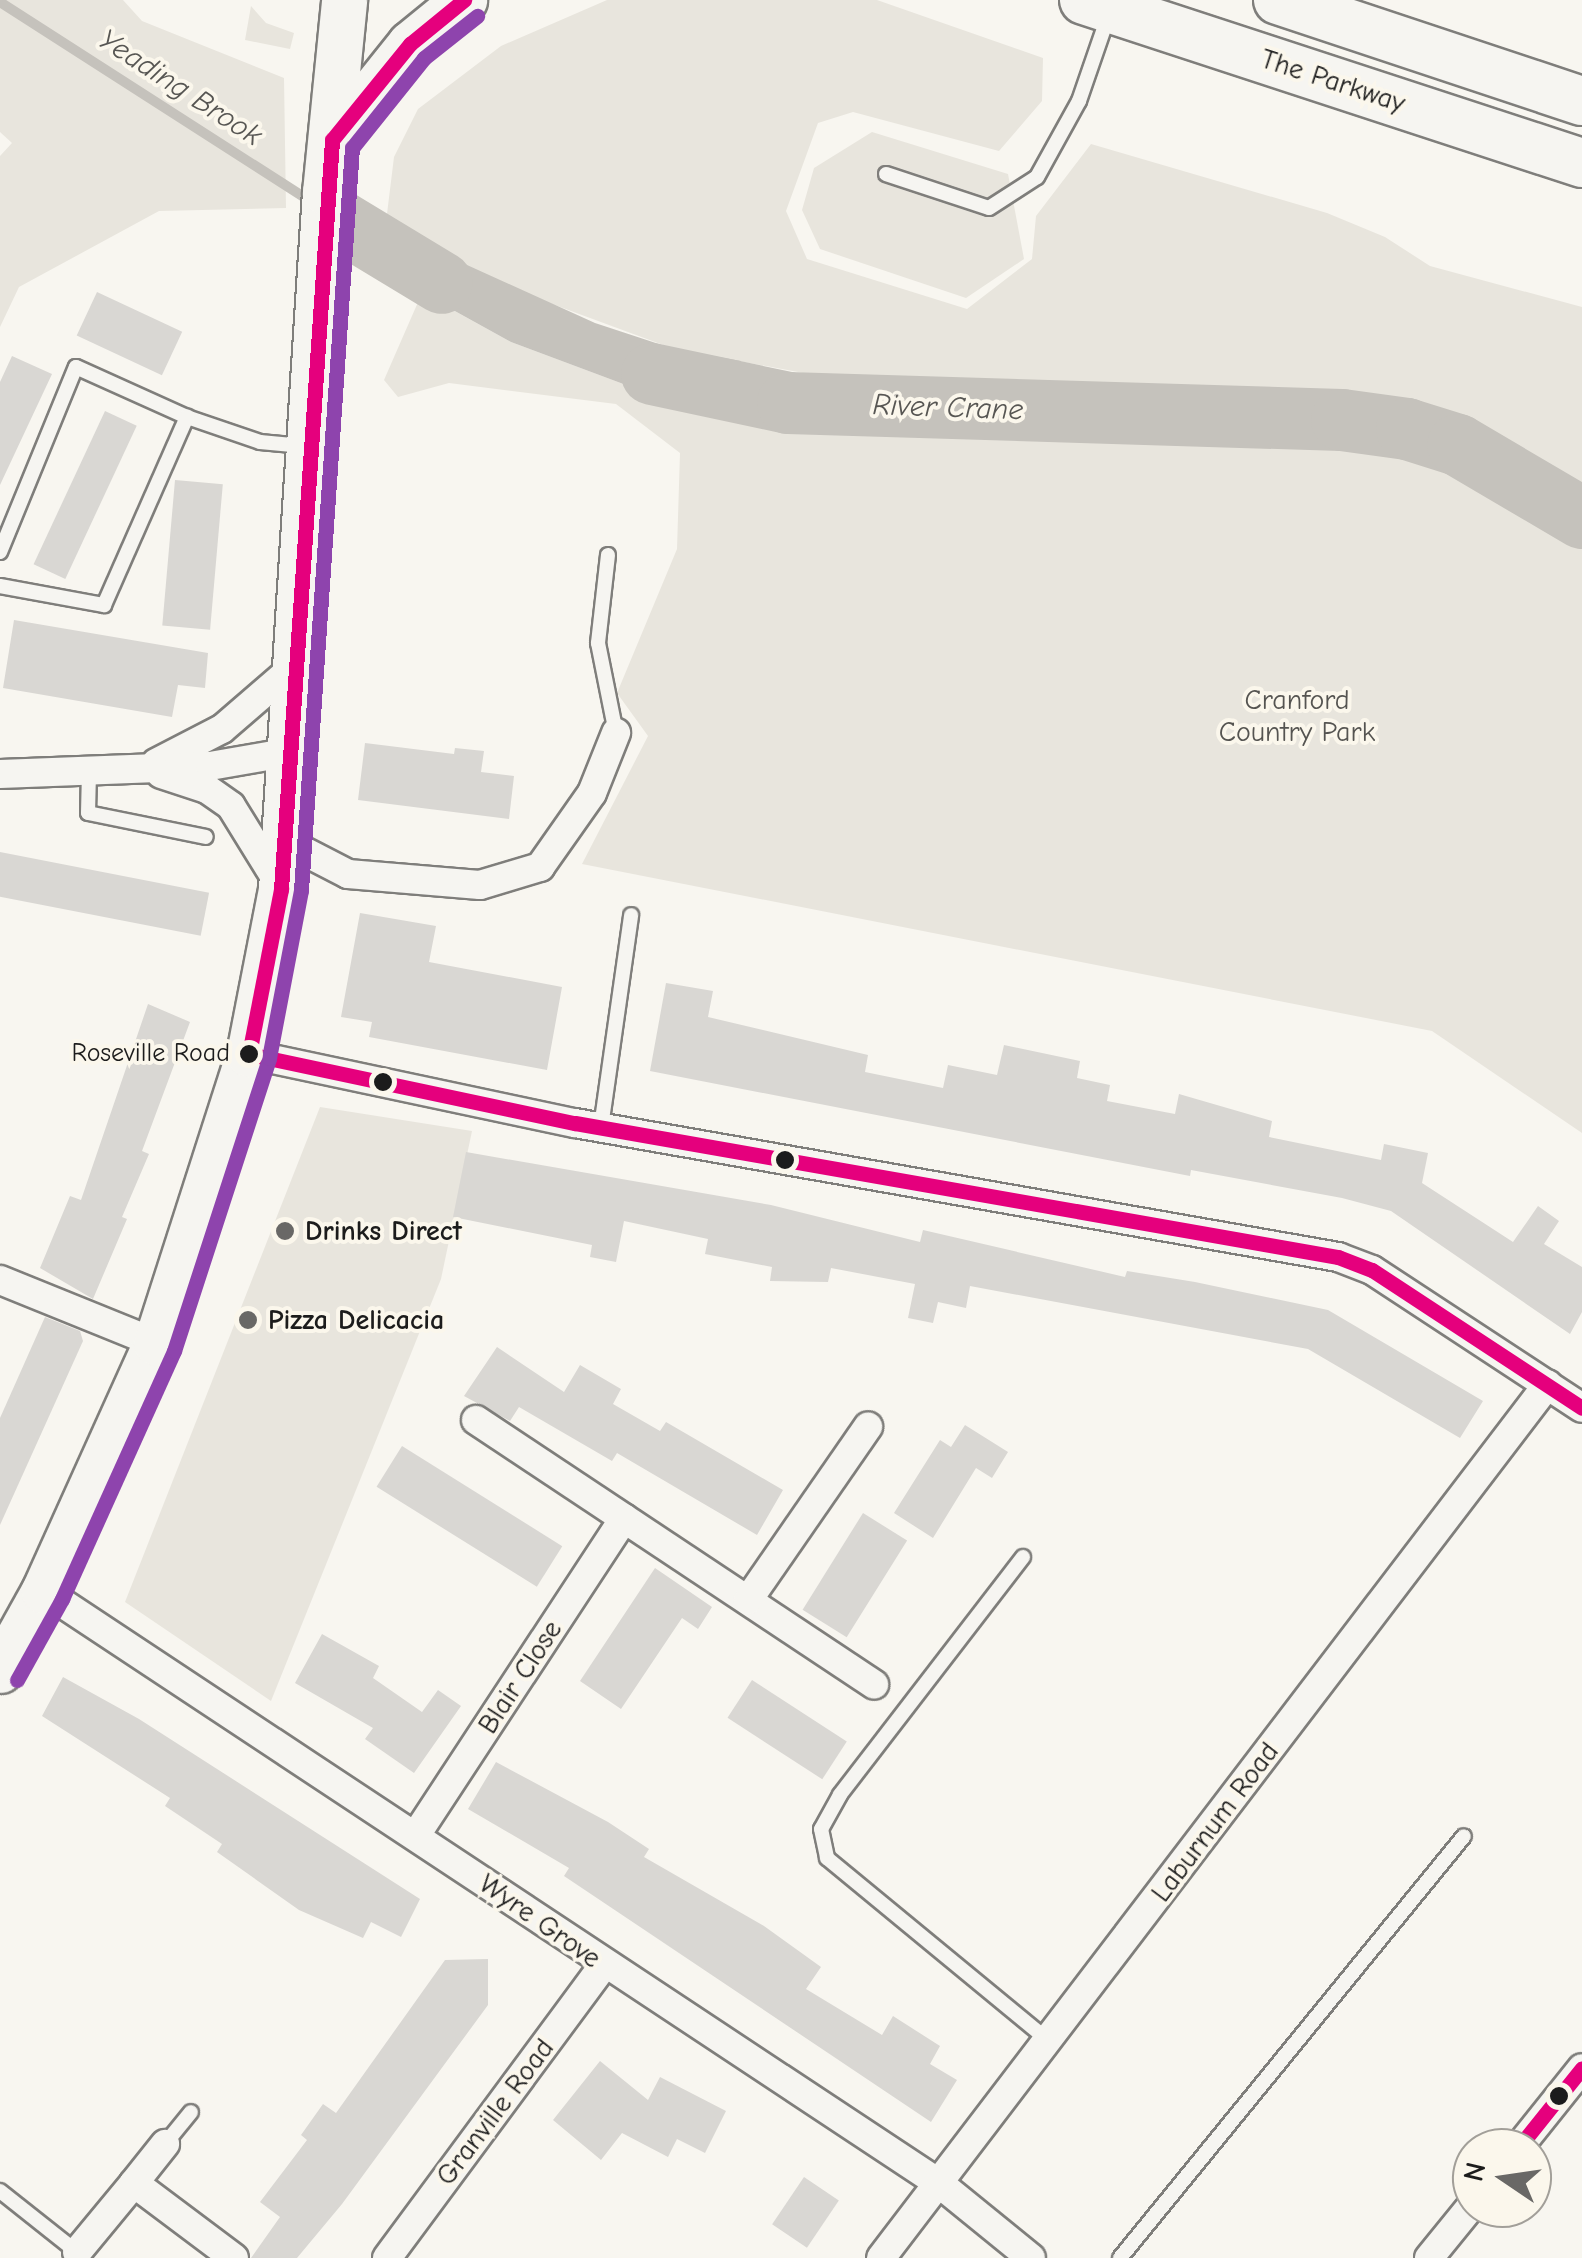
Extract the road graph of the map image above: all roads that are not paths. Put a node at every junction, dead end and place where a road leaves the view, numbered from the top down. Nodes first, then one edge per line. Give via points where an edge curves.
1 (344, 0) edge
2 (464, 0) edge
3 (1278, 0) edge
4 (1097, 4) edge
5 (1582, 101) edge
6 (332, 140) junction
7 (1582, 163) edge
8 (886, 174) dead end
9 (188, 417) junction
10 (309, 446) junction
11 (0, 552) edge
12 (608, 554) dead end
13 (0, 586) edge
14 (295, 666) junction
15 (616, 733) joint
16 (291, 752) junction
17 (146, 769) junction
18 (89, 772) junction
19 (0, 774) edge
20 (206, 837) dead end
21 (284, 841) junction
22 (281, 888) junction
23 (631, 914) dead end
24 (249, 1054) junction
25 (602, 1127) junction
26 (0, 1280) edge
27 (156, 1343) junction
28 (1548, 1384) junction
29 (1582, 1408) edge
30 (476, 1420) dead end
31 (868, 1427) dead end
32 (624, 1518) junction
33 (1023, 1557) dead end
34 (44, 1591) junction
35 (748, 1600) junction
36 (0, 1670) edge
37 (874, 1684) dead end
38 (416, 1835) junction
39 (1464, 1836) dead end
40 (603, 1966) junction
41 (1049, 2041) junction
42 (1582, 2068) edge
43 (191, 2112) dead end
44 (1534, 2128) edge
45 (165, 2144) joint
46 (134, 2183) junction
47 (940, 2184) junction
48 (0, 2190) edge
49 (1454, 2228) edge
50 (77, 2252) joint
51 (234, 2258) edge
52 (387, 2258) edge
53 (882, 2258) edge
54 (1031, 2258) edge
55 (1120, 2258) edge
56 (1430, 2258) edge

1 - 6 main road
2 - 6 main road via 410,44
3 - 5 highway
4 - 7 highway, The Parkway
4 - 8 lane via 1078,101 1037,177 989,208
6 - 10 main road
9 - 10 lane via 260,442
9 - 11 lane via 76,367
9 - 13 lane via 104,606
10 - 14 main road
12 - 15 lane via 598,643
14 - 16 main road
14 - 17 street via 222,729
15 - 21 street via 592,792 540,867 480,886 348,874
16 - 17 street
16 - 21 main road
17 - 18 street
17 - 22 street via 207,788 231,806
18 - 19 street
18 - 20 lane via 88,814
21 - 22 main road
22 - 24 main road
23 - 25 lane
24 - 25 street
24 - 27 main road
25 - 28 street via 1338,1257 1372,1270
26 - 27 street
27 - 34 main road
28 - 29 street
28 - 41 street, Laburnum Road
30 - 32 street
31 - 35 street
32 - 35 street
32 - 38 street, Blair Close
33 - 41 lane via 840,1795 821,1830 826,1858
34 - 36 main road
34 - 38 street, Wyre Grove
35 - 37 street
38 - 40 street, Wyre Grove
39 - 55 lane
40 - 47 street, Wyre Grove
40 - 52 street, Granville Road
41 - 47 street, Laburnum Road
42 - 44 street
43 - 45 lane
45 - 46 street
46 - 50 street
46 - 51 street
47 - 53 street, Laburnum Road
47 - 54 street, Wyre Grove
48 - 50 lane
49 - 56 street

